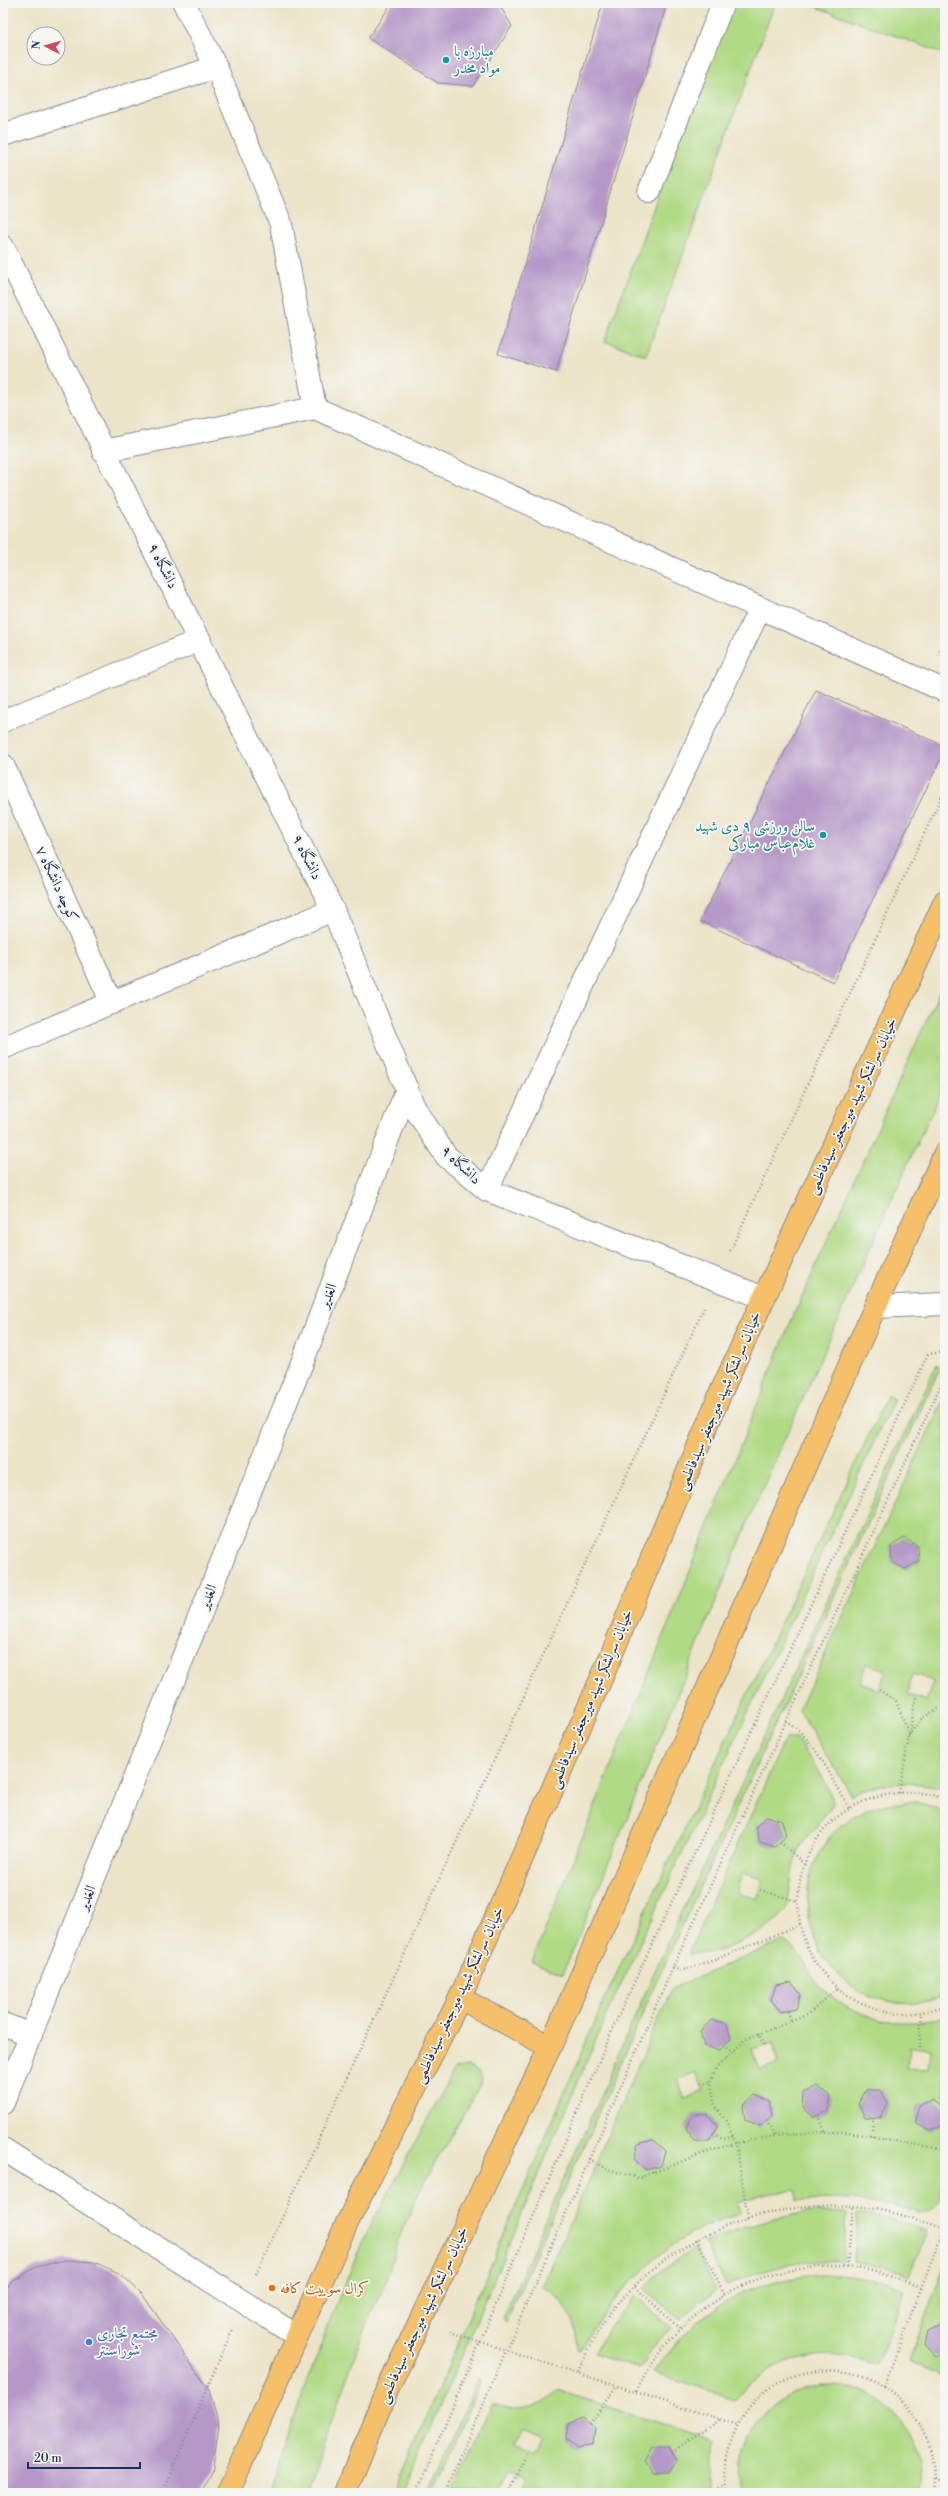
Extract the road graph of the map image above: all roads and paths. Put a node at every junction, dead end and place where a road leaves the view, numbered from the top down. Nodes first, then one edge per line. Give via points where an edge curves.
1 (184, 3) edge
2 (723, 3) edge
3 (216, 68) junction
4 (3, 135) edge
5 (649, 192) dead end
6 (3, 247) edge
7 (315, 408) junction
8 (103, 451) junction
9 (760, 608) junction
10 (200, 640) junction
11 (945, 691) edge
12 (3, 721) edge
13 (3, 766) edge
14 (945, 789) edge
15 (945, 901) edge
16 (333, 910) junction
17 (112, 1003) junction
18 (3, 1048) edge
19 (407, 1089) junction
20 (945, 1153) edge
21 (487, 1190) junction
22 (717, 1280) junction
23 (764, 1298) junction
24 (945, 1304) edge
25 (875, 1307) junction
26 (945, 1352) edge
27 (945, 1376) edge
28 (880, 1690) dead end
29 (916, 1697) dead end
30 (945, 1710) edge
31 (785, 1721) junction
32 (909, 1735) junction
33 (899, 1793) junction
34 (945, 1799) edge
35 (850, 1809) junction
36 (780, 1842) dead end
37 (804, 1864) junction
38 (760, 1890) dead end
39 (797, 1901) junction
40 (800, 1924) junction
41 (673, 1967) junction
42 (838, 1988) junction
43 (460, 1998) junction
44 (945, 2006) edge
45 (788, 2011) dead end
46 (922, 2012) junction
47 (792, 2021) junction
48 (3, 2024) edge
49 (758, 2033) junction
50 (31, 2035) junction
51 (724, 2045) dead end
52 (764, 2046) dead end
53 (550, 2047) junction
54 (919, 2048) dead end
55 (732, 2052) junction
56 (711, 2082) junction
57 (700, 2083) dead end
58 (3, 2103) edge
59 (819, 2115) dead end
60 (873, 2117) dead end
61 (766, 2121) dead end
62 (825, 2132) junction
63 (713, 2134) dead end
64 (733, 2136) junction
65 (775, 2136) junction
66 (872, 2137) junction
67 (736, 2143) junction
68 (3, 2149) edge
69 (945, 2150) edge
70 (588, 2159) junction
71 (652, 2168) dead end
72 (654, 2174) junction
73 (853, 2206) junction
74 (748, 2218) junction
75 (945, 2225) edge
76 (944, 2228) junction
77 (697, 2239) junction
78 (847, 2268) junction
79 (635, 2287) junction
80 (921, 2288) junction
81 (725, 2295) junction
82 (243, 2303) junction
83 (420, 2322) junction
84 (680, 2329) junction
85 (297, 2336) junction
86 (480, 2342) junction
87 (505, 2349) junction
88 (578, 2372) junction
89 (617, 2385) junction
90 (884, 2386) junction
91 (636, 2391) junction
92 (721, 2419) junction
93 (590, 2424) dead end
94 (738, 2425) junction
95 (527, 2452) dead end
96 (672, 2453) dead end
97 (934, 2477) junction
98 (945, 2482) edge
99 (725, 2485) junction
100 (162, 2493) edge
101 (228, 2493) edge
102 (345, 2493) edge
103 (416, 2493) edge
104 (444, 2493) edge
105 (508, 2493) edge
106 (708, 2493) edge
107 (727, 2493) edge
108 (933, 2493) edge

1 - 3 street
2 - 5 street
3 - 4 street
3 - 7 street via 281,224
6 - 8 street, دانشگاه ۹
7 - 8 street
7 - 9 street
8 - 10 street, دانشگاه ۹
9 - 11 street
9 - 21 street
10 - 12 street
10 - 16 street, دانشگاه ۹
13 - 17 street, کوچه دانشگاه ۷
14 - 22 path
15 - 23 main road, خیابان سرلشکر شهید میرجعفر سیدفاطمی
16 - 17 street
16 - 19 street, دانشگاه ۹
17 - 18 street
19 - 21 street, دانشگاه ۹ via 414,1107 446,1156
19 - 50 street, الغدیر via 302,1363
20 - 25 main road, خیابان سرلشکر شهید میرجعفر سیدفاطمی
21 - 22 street, دانشگاه ۹
22 - 23 street, دانشگاه ۹
22 - 82 path
23 - 43 main road, خیابان سرلشکر شهید میرجعفر سیدفاطمی via 721,1392 605,1670
24 - 25 street
25 - 53 main road, خیابان سرلشکر شهید میرجعفر سیدفاطمی
26 - 86 path via 928,1354 617,2019
27 - 31 path
28 - 32 path via 896,1701
29 - 32 path
30 - 32 path via 938,1709 922,1718
31 - 35 path via 793,1724 805,1735
31 - 41 path
32 - 33 path
33 - 34 path via 918,1792
33 - 35 path via 865,1801
35 - 37 path via 823,1832
36 - 37 path
37 - 39 path
38 - 39 path
39 - 40 path
40 - 41 path via 715,1960 680,1971
40 - 42 path via 811,1957 827,1979
41 - 70 path
42 - 46 path via 847,1996 871,2008 897,2013
42 - 47 path via 806,2015
43 - 53 main road
43 - 85 main road, خیابان سرلشکر شهید میرجعفر سیدفاطمی via 346,2225
44 - 46 path
45 - 47 path
46 - 54 path
47 - 49 path
48 - 50 street
49 - 52 path
49 - 55 path via 746,2039
50 - 58 street, الغدیر
51 - 55 path
53 - 83 main road, خیابان سرلشکر شهید میرجعفر سیدفاطمی
55 - 56 path via 716,2068
56 - 57 path
56 - 64 path via 714,2102
59 - 62 path
60 - 66 path
61 - 65 path
62 - 65 path
62 - 66 path via 848,2132
63 - 64 path via 724,2138
64 - 67 path
65 - 67 path
66 - 69 path
67 - 72 path via 698,2155
67 - 74 path
68 - 82 street
70 - 72 path via 628,2176 639,2178
70 - 87 path
71 - 72 path
73 - 74 path via 810,2205
73 - 76 path via 892,2212
73 - 78 path
74 - 77 path via 730,2223
75 - 76 path
76 - 80 path
77 - 79 path via 660,2264
77 - 81 path
78 - 80 path via 890,2276
78 - 81 path via 821,2267 786,2271 752,2281
79 - 84 path
79 - 88 path via 603,2323
80 - 90 path
81 - 84 path via 692,2317
82 - 85 street
82 - 100 path
83 - 86 path
83 - 102 main road, خیابان سرلشکر شهید میرجعفر سیدفاطمی via 383,2399
84 - 91 path via 647,2370
85 - 101 main road, خیابان سرلشکر شهید میرجعفر سیدفاطمی
86 - 87 path
86 - 103 path
87 - 88 path
87 - 104 path
88 - 89 path
89 - 91 path
89 - 93 path
90 - 94 path via 873,2379 847,2371 820,2370 793,2376 769,2390 749,2408
90 - 97 path via 896,2394 915,2414 928,2438
91 - 92 path
92 - 94 path
92 - 96 path
94 - 99 path via 726,2458
95 - 105 path
97 - 98 path
97 - 108 path
99 - 106 path
99 - 107 path

